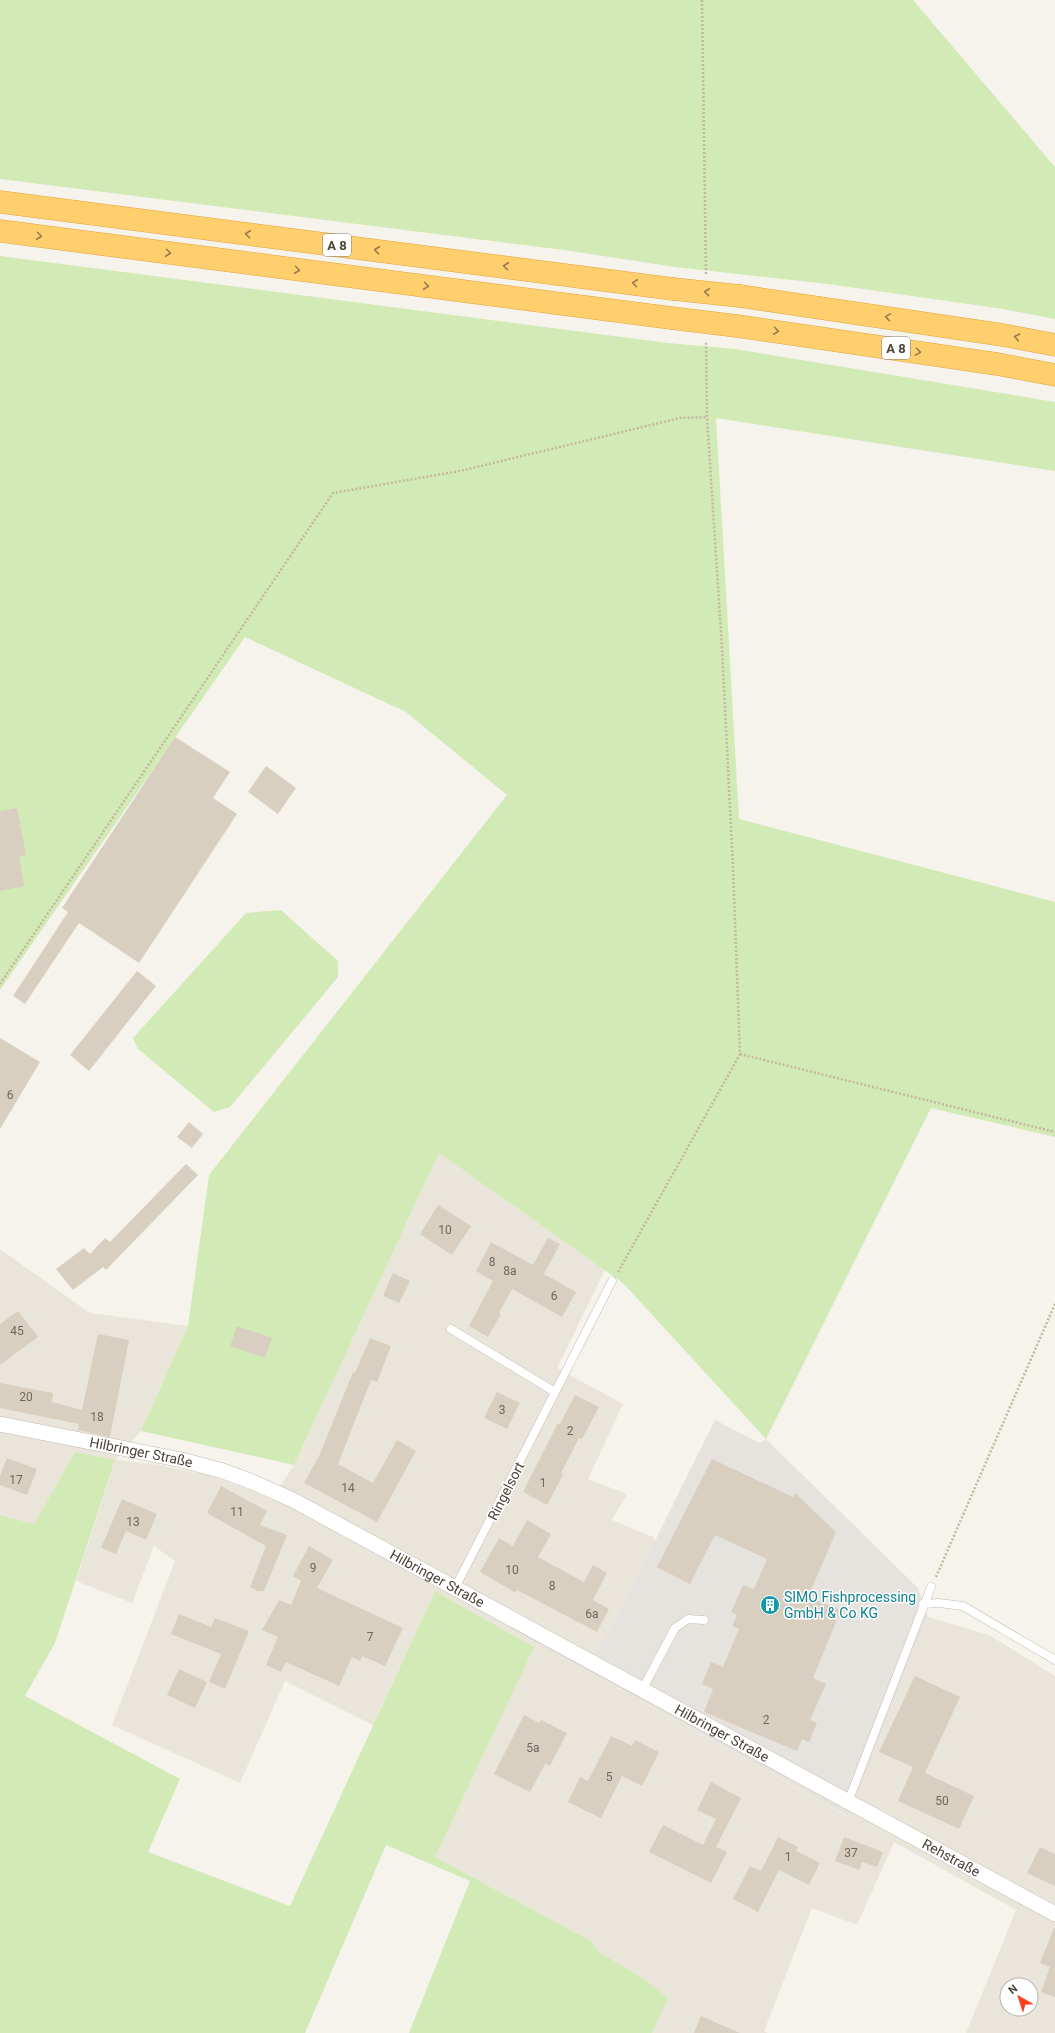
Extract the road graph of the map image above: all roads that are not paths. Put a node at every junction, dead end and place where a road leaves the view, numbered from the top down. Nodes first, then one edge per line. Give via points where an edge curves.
1 (0, 202) edge
2 (0, 231) edge
3 (1055, 345) edge
4 (1055, 375) edge
5 (612, 1281) road end
6 (451, 1329) dead end
7 (555, 1392) junction
8 (0, 1424) edge
9 (931, 1587) road end
10 (455, 1588) junction
11 (924, 1604) junction
12 (704, 1620) dead end
13 (1055, 1660) edge
14 (642, 1690) junction
15 (848, 1802) junction
16 (1055, 1914) edge

3 -> 1 highway, A 8, bridge via 995,333 740,296
2 -> 4 highway, A 8, bridge via 737,326
5 - 7 lane, Ringelsort
6 - 7 lane
7 - 10 lane, Ringelsort
8 - 10 street, Hilbringer Straße via 182,1460 236,1476 293,1500
9 - 11 lane
10 - 14 street, Hilbringer Straße
11 - 13 lane via 963,1606
11 - 15 lane
12 - 14 lane via 688,1619 675,1628
14 - 15 street, Hilbringer Straße
15 - 16 street, Rehstraße

